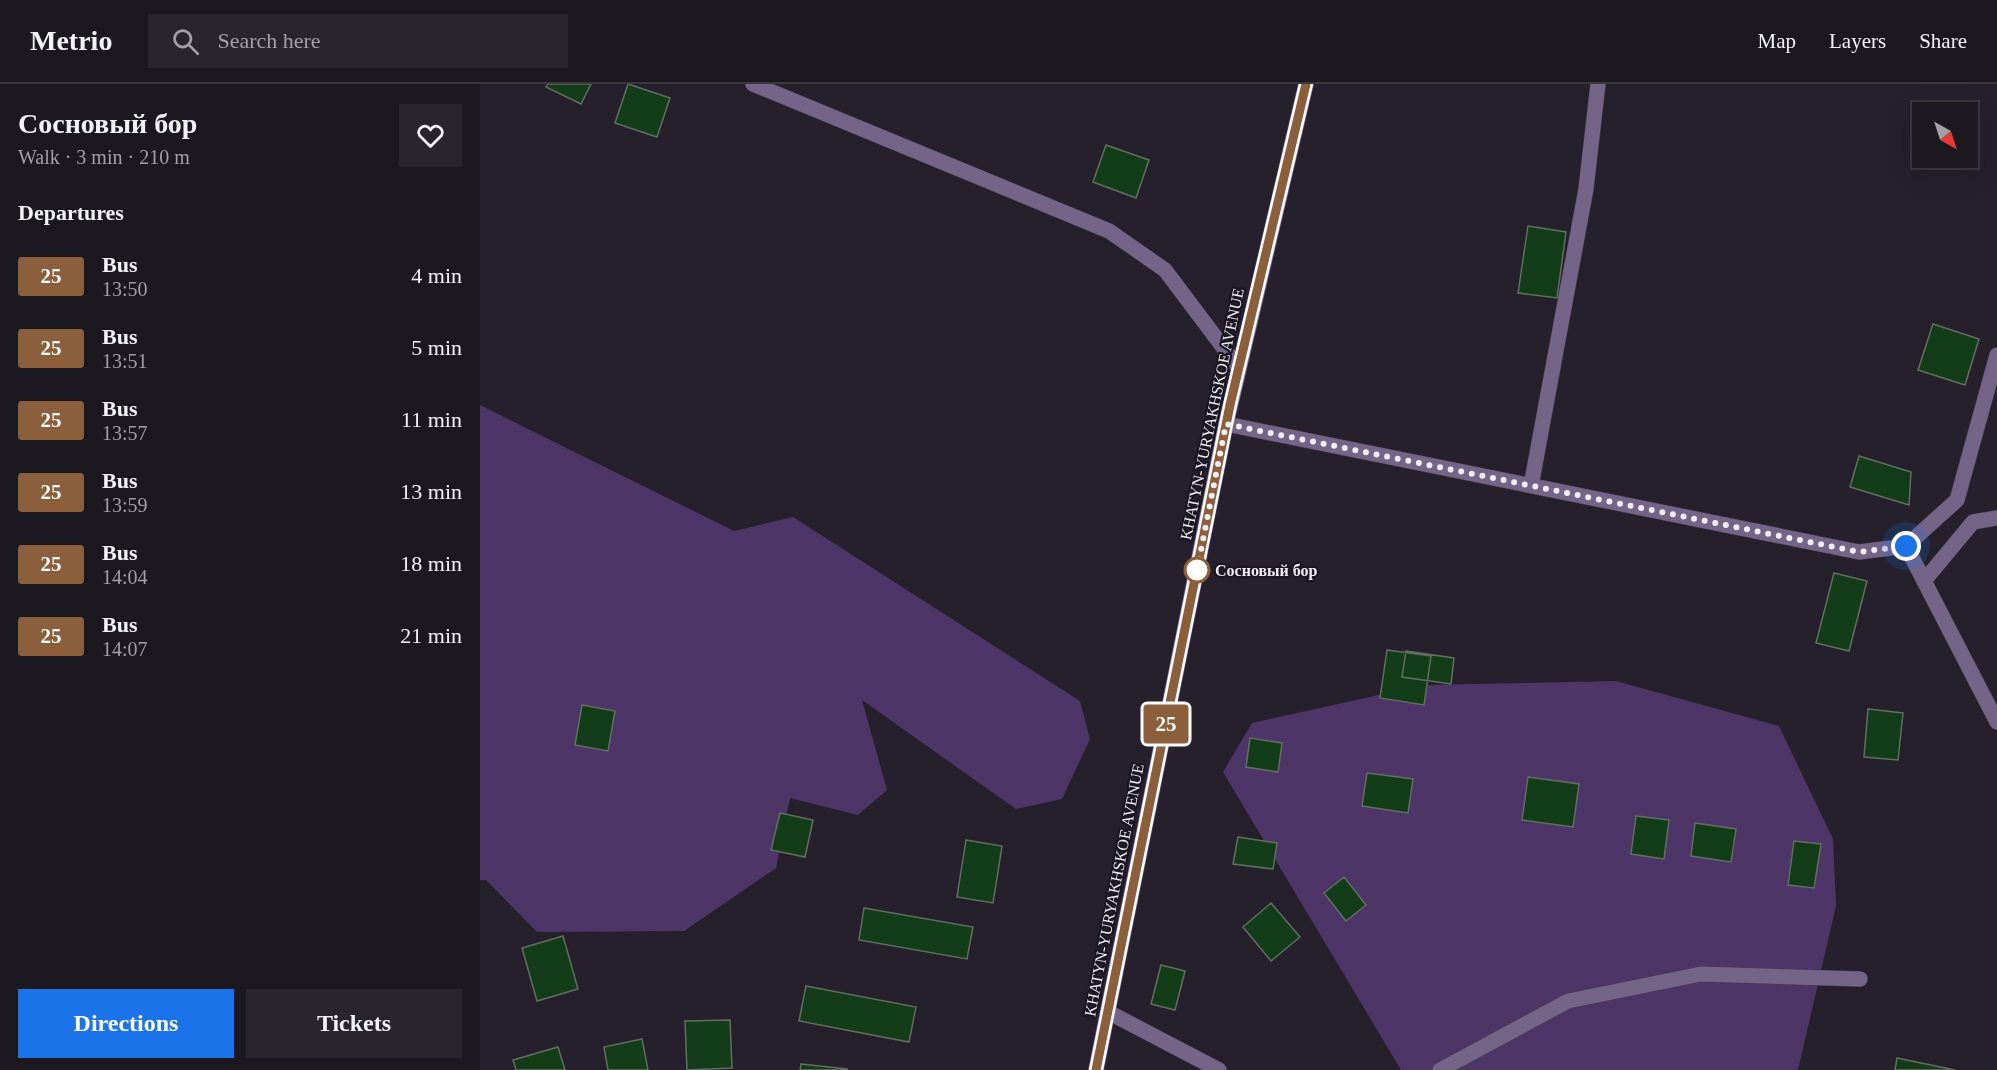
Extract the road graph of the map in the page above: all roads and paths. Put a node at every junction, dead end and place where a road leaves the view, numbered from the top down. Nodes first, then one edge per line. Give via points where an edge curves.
1 (753, 84) edge
2 (1306, 84) edge
3 (1598, 84) edge
4 (1997, 355) edge
5 (1238, 367) junction
6 (1226, 424) junction
7 (1531, 486) junction
8 (1997, 518) edge
9 (1906, 546) junction
10 (1924, 581) junction
11 (1997, 722) edge
12 (1860, 979) dead end
13 (1108, 1012) junction
14 (1096, 1070) edge
15 (1219, 1070) edge
16 (1440, 1070) edge

1 - 5 street via 1109,231 1165,270
2 - 5 main road, KHATYN-YURYAKHSKOE AVENUE
3 - 7 street via 1586,189
4 - 9 street via 1957,500
5 - 6 main road, KHATYN-YURYAKHSKOE AVENUE
6 - 7 street
6 - 13 main road, KHATYN-YURYAKHSKOE AVENUE
7 - 9 street via 1859,552
8 - 10 street via 1973,522
9 - 10 street
10 - 11 street
12 - 16 street via 1701,974 1568,1001
13 - 14 main road, KHATYN-YURYAKHSKOE AVENUE
13 - 15 street

